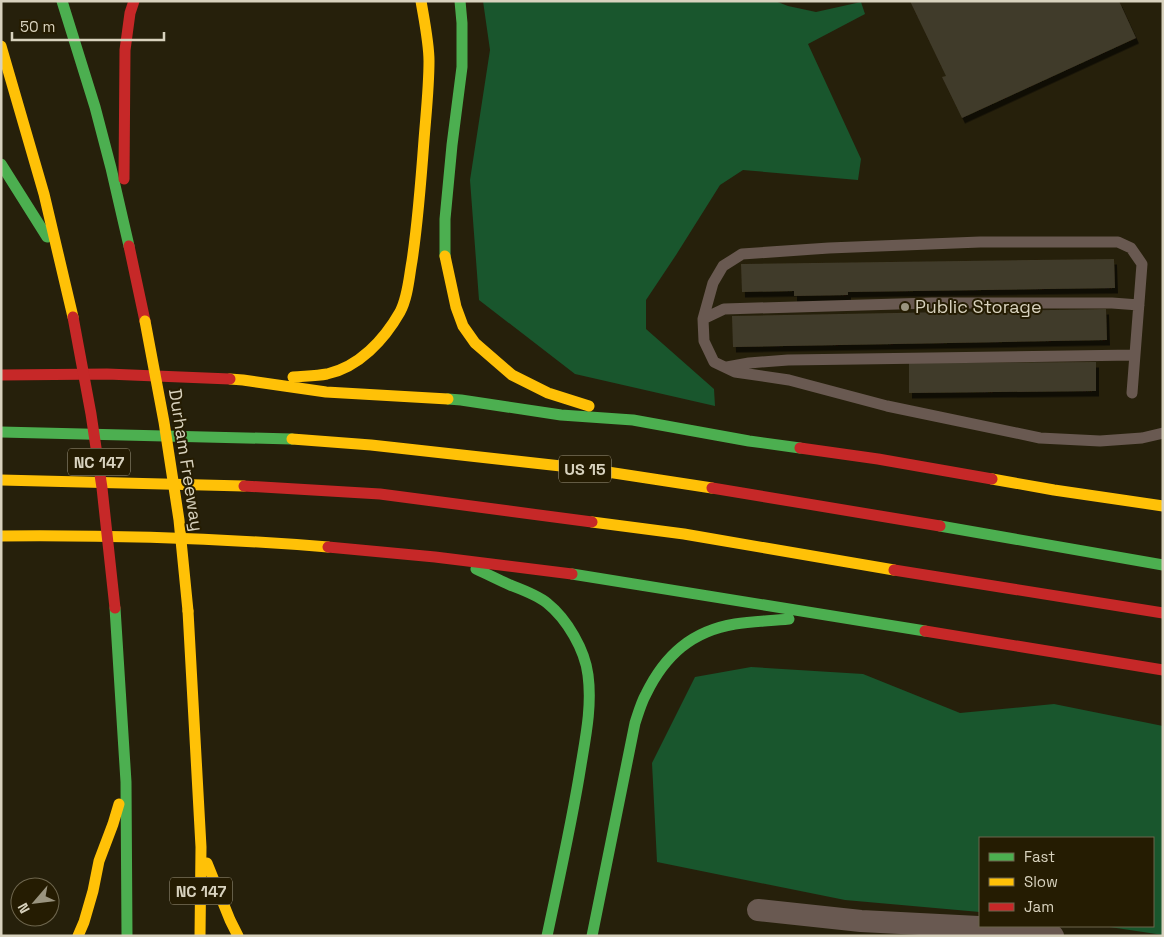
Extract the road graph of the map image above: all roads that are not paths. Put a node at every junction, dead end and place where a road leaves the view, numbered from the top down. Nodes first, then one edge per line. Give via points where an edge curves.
1 (62, 1) edge
2 (134, 1) edge
3 (421, 1) edge
4 (460, 1) edge
5 (1, 46) edge
6 (1, 164) edge
7 (125, 228) junction
8 (59, 256) junction
9 (1139, 304) junction
10 (704, 319) junction
11 (1135, 354) junction
12 (726, 368) junction
13 (1, 375) edge
14 (243, 380) junction
15 (1132, 393) dead end
16 (633, 420) junction
17 (1, 432) edge
18 (1163, 433) edge
19 (1, 480) edge
20 (1163, 506) edge
21 (1, 536) edge
22 (452, 559) junction
23 (1163, 565) edge
24 (1163, 613) edge
25 (823, 616) junction
26 (1127, 665) junction
27 (1163, 670) edge
28 (1163, 676) edge
29 (126, 782) junction
30 (201, 847) junction
31 (758, 910) dead end
32 (1044, 935) edge
33 (78, 936) edge
34 (127, 936) edge
35 (200, 936) edge
36 (238, 936) edge
37 (547, 936) edge
38 (592, 936) edge

1 - 7 highway, Durham Freeway / NC 147 via 86,76
2 - 7 highway via 125,50
3 - 14 highway via 429,59 428,83 414,247 401,310 375,346 342,369 319,375
4 - 16 highway via 462,68 445,219 445,256 463,326 475,343 512,375 548,393
5 - 8 highway, NC 147
6 - 8 highway
7 - 30 highway, Durham Freeway / NC 147, bridge via 164,422 177,510 188,611
8 - 29 highway, NC 147, bridge via 88,397 110,548
9 - 10 lane via 724,308
9 - 10 lane via 1142,264 1131,248 1118,242 980,242 742,254 723,266 713,283
9 - 11 lane
10 - 12 lane via 704,341 714,362
11 - 12 lane via 788,360
11 - 15 lane
12 - 18 lane via 1040,438 1100,442
13 - 14 highway via 107,374
14 - 16 highway via 326,392 462,400 560,414
16 - 20 highway
17 - 23 highway, US 15 via 291,439 578,468 679,482
19 - 24 highway via 249,486 380,494 684,534
21 - 22 highway via 56,534 280,542
22 - 25 highway via 578,575
22 - 37 highway via 547,603 570,630 588,673 588,721 573,814
25 - 26 highway
25 - 38 highway via 735,624 703,633 672,655 655,678 635,723
26 - 27 highway
26 - 28 highway
29 - 33 highway
29 - 34 highway, NC 147
30 - 35 highway, Durham Freeway / NC 147
30 - 36 highway
31 - 32 street via 861,921 998,928

